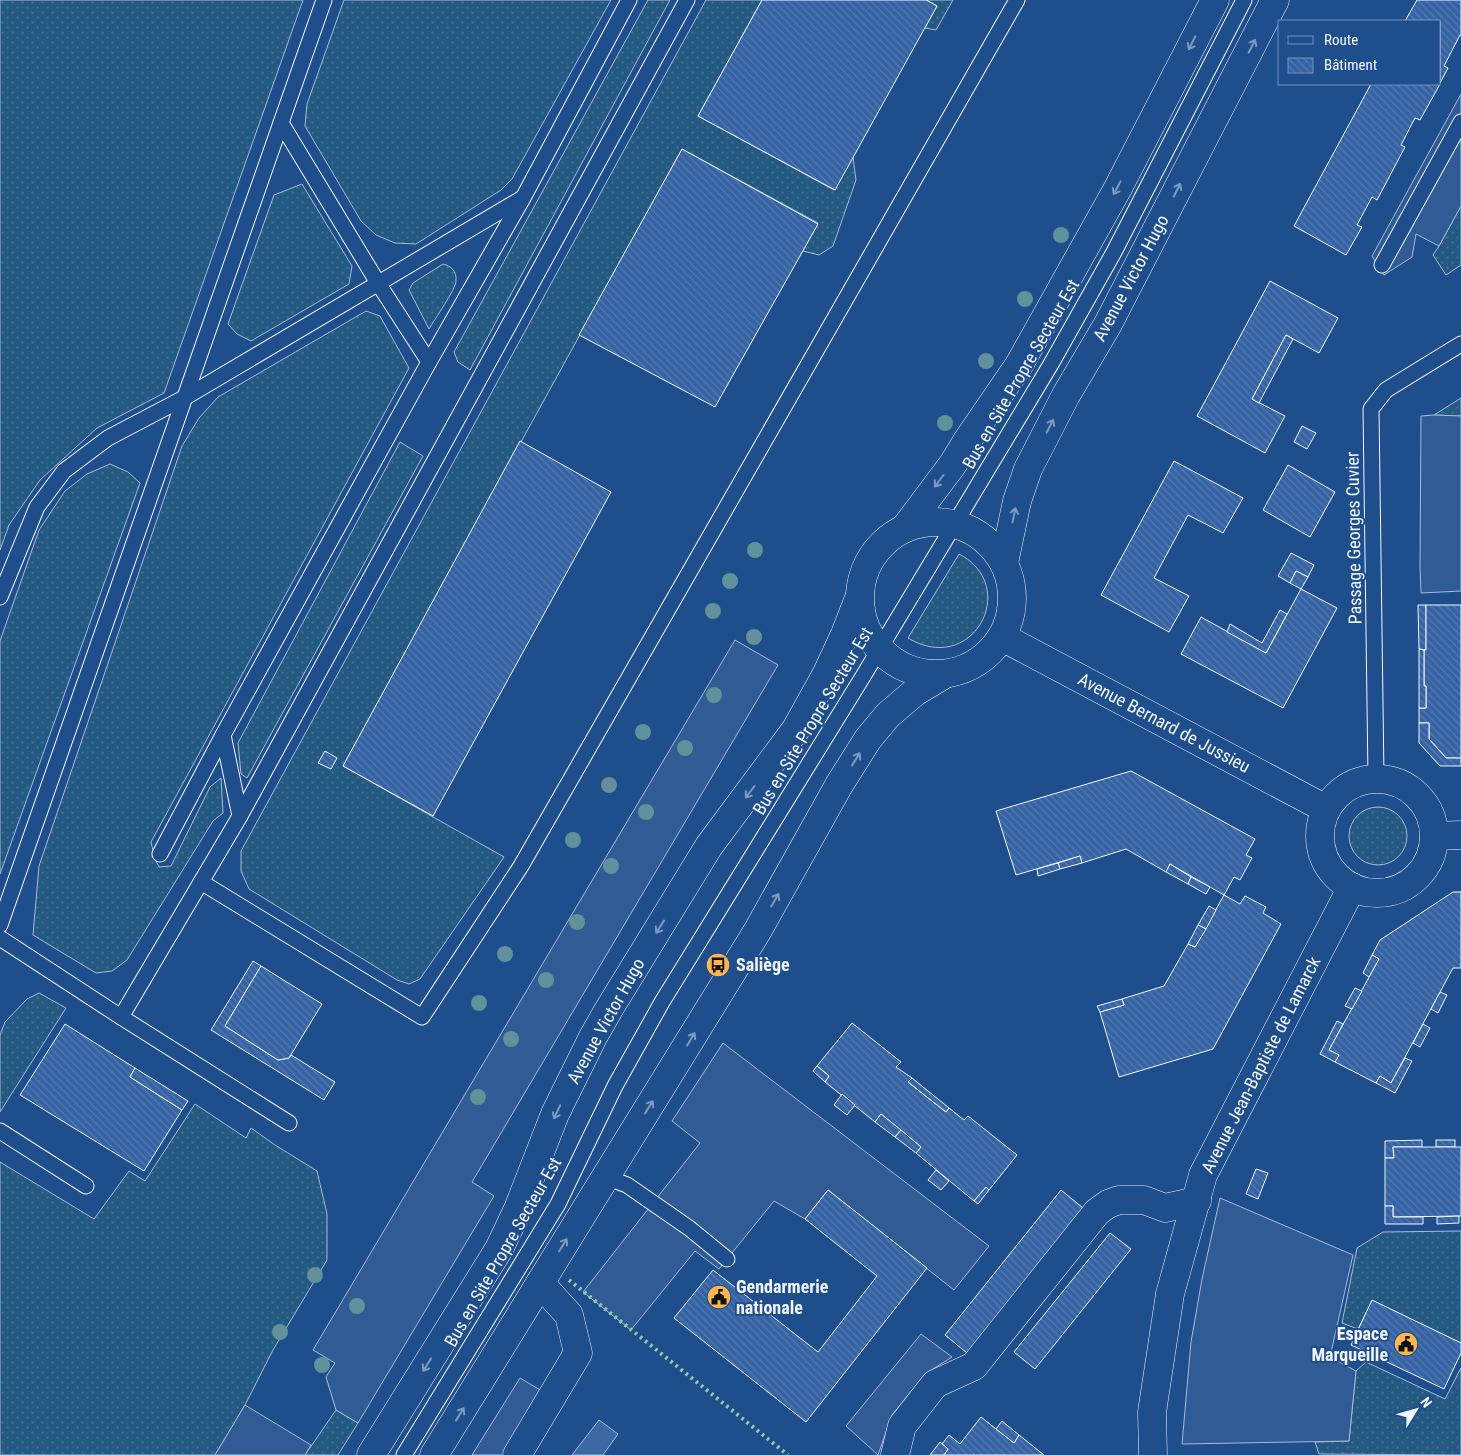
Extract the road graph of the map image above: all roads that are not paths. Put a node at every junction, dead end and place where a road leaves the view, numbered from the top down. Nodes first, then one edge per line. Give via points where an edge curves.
1 (324, 0) edge
2 (629, 0) edge
3 (687, 0) edge
4 (1017, 0) edge
5 (1214, 0) edge
6 (1244, 0) edge
7 (1275, 0) edge
8 (1461, 122) edge
9 (281, 123) junction
10 (522, 198) junction
11 (1382, 265) dead end
12 (378, 283) junction
13 (1461, 344) edge
14 (429, 362) junction
15 (184, 398) junction
16 (954, 524) junction
17 (904, 528) junction
18 (1004, 563) junction
19 (0, 597) edge
20 (859, 598) junction
21 (1002, 637) junction
22 (879, 649) junction
23 (945, 674) junction
24 (223, 735) junction
25 (1376, 778) junction
26 (1326, 809) junction
27 (240, 816) junction
28 (1448, 836) edge
29 (160, 854) dead end
30 (201, 882) junction
31 (1352, 887) junction
32 (0, 925) edge
33 (0, 938) edge
34 (121, 1017) junction
35 (289, 1123) dead end
36 (0, 1131) edge
37 (606, 1176) junction
38 (86, 1186) dead end
39 (1196, 1202) junction
40 (727, 1258) dead end
41 (540, 1282) junction
42 (371, 1455) edge
43 (404, 1455) edge
44 (434, 1455) edge
45 (517, 1455) edge
46 (895, 1455) edge
47 (1152, 1455) edge

1 - 9 lane
2 - 10 lane
3 - 27 lane
4 - 30 lane via 521,866 422,1016
5 -> 17 street via 1118,188 1020,365
6 - 16 lane, Bus en Site Propre Secteur Est via 1114,252
18 -> 7 street, Avenue Victor Hugo via 1017,501 1028,469 1108,324
8 - 11 lane
9 - 12 lane
9 - 15 lane
10 - 12 lane
10 - 14 lane
12 - 14 lane
12 - 15 lane
13 - 25 lane, Passage Georges Cuvier via 1386,390 1371,409
14 - 24 lane
15 - 19 lane via 108,438 64,471 37,507
15 - 32 lane
16 - 17 street via 921,523
16 - 18 street via 984,538
16 - 22 lane, Bus en Site Propre Secteur Est
17 - 20 street via 875,552 866,566
18 - 21 street via 1012,600 1010,619
20 - 22 street via 868,634
20 -> 42 street, Avenue Victor Hugo via 827,673 796,729 709,846 609,1009 555,1114 499,1249
21 - 23 street via 984,658 972,666
21 - 26 street, Avenue Bernard de Jussieu
22 - 23 street via 909,670
22 - 43 lane, Bus en Site Propre Secteur Est via 662,1002 615,1086 558,1204
37 -> 23 street via 758,930 868,739 888,715 915,692
24 - 27 lane
24 - 29 lane
25 - 26 street via 1361,780 1347,787
25 - 28 street via 1394,781 1411,789
26 - 31 street via 1321,823 1322,854 1340,879
27 - 30 lane
28 - 31 street via 1414,879 1400,888 1368,892
30 - 34 lane
31 - 39 street, Avenue Jean-Baptiste de Lamarck via 1203,1175
33 - 34 lane
34 - 35 lane
36 - 38 lane
37 - 40 lane via 627,1185
41 -> 37 street
39 - 46 street via 1165,1208 1144,1200 1119,1200 1097,1212 974,1366 935,1384 902,1426
39 - 47 street, Avenue Jean-Baptiste de Lamarck via 1170,1294 1152,1412
44 -> 41 street
41 - 45 street via 569,1315 578,1353

